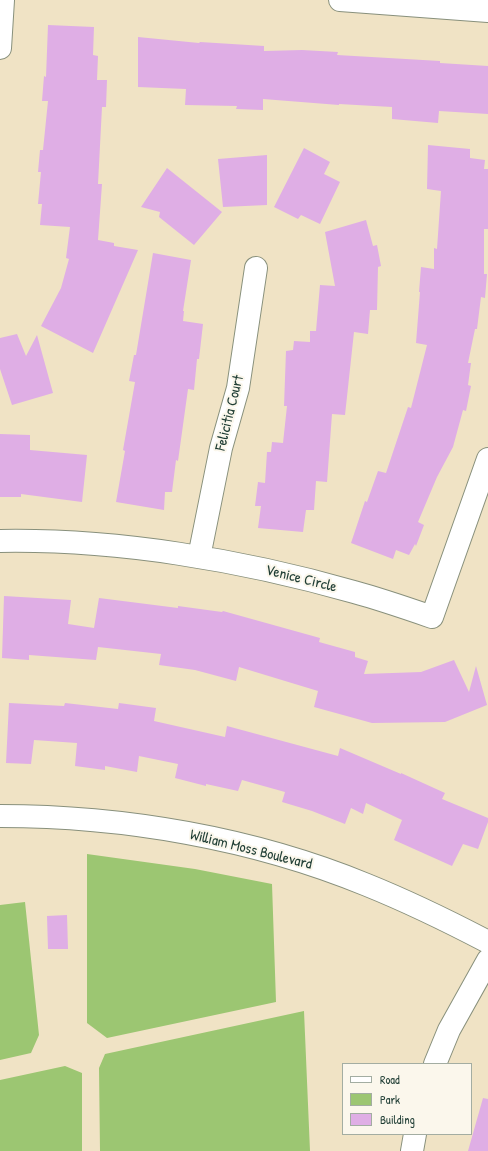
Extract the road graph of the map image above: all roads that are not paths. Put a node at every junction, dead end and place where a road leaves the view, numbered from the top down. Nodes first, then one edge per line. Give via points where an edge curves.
1 (2, 0) edge
2 (340, 0) edge
3 (488, 11) edge
4 (0, 48) edge
5 (256, 268) dead end
6 (488, 459) edge
7 (0, 541) edge
8 (198, 557) junction
9 (0, 816) edge
10 (488, 942) edge
11 (488, 960) edge
12 (435, 1063) edge
13 (415, 1135) edge
14 (412, 1151) edge

1 - 4 street
2 - 3 street
5 - 8 street, Felicitia Court via 238,388 221,448
6 - 8 street, Venice Circle via 432,617 340,588 273,571
7 - 8 street, Venice Circle via 92,544
9 - 10 street, William Moss Boulevard via 91,819 164,829 236,844 296,860 366,884 424,909
11 - 12 street via 449,1030
13 - 14 street

